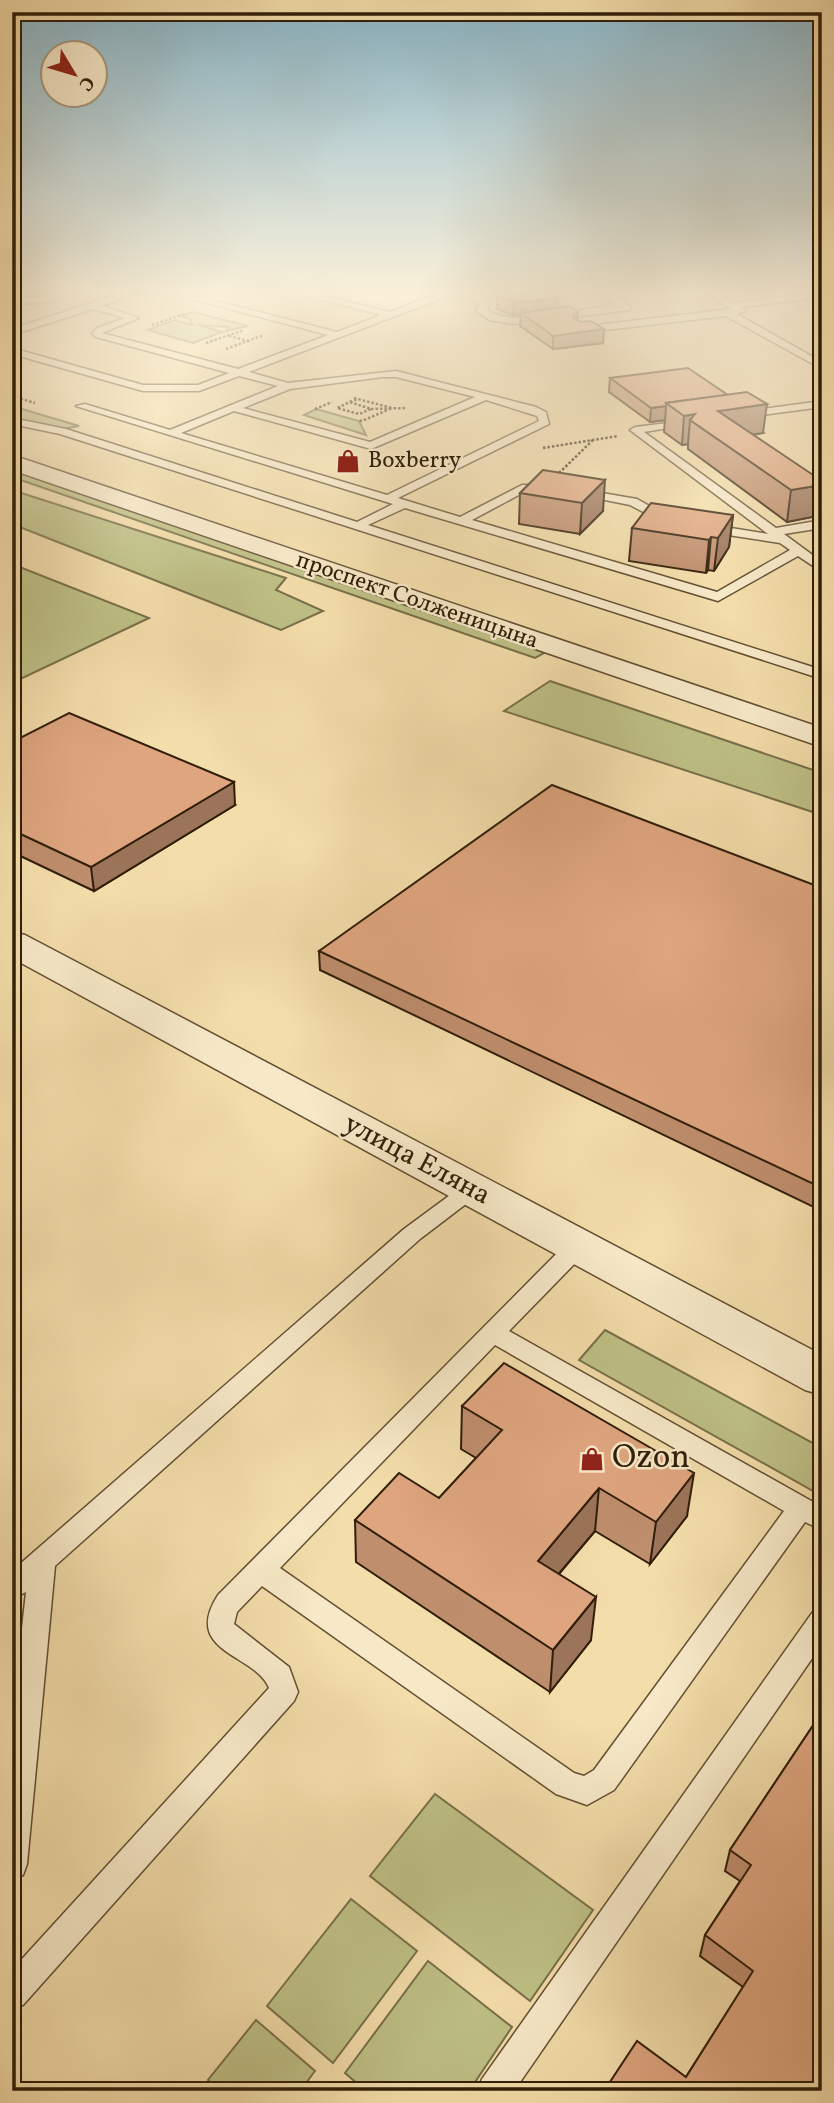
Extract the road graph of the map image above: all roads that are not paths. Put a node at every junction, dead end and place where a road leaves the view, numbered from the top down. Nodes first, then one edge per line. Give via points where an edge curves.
1 (144, 388) edge
2 (196, 388) edge
3 (283, 388) edge
4 (450, 388) edge
5 (485, 397) junction
6 (822, 404) edge
7 (81, 406) dead end
8 (233, 408) junction
9 (732, 416) edge
10 (704, 420) edge
11 (12, 421) edge
12 (51, 428) junction
13 (171, 433) junction
14 (12, 435) edge
15 (12, 447) edge
16 (12, 462) edge
17 (388, 499) junction
18 (403, 504) junction
19 (461, 521) junction
20 (822, 524) edge
21 (358, 526) junction
22 (780, 536) junction
23 (798, 551) junction
24 (822, 568) edge
25 (822, 675) edge
26 (822, 719) edge
27 (822, 738) edge
28 (12, 943) edge
29 (472, 1189) junction
30 (578, 1246) junction
31 (493, 1333) junction
32 (822, 1377) edge
33 (811, 1513) edge
34 (42, 1563) junction
35 (261, 1570) junction
36 (12, 1588) edge
37 (822, 1620) edge
38 (12, 1864) edge
39 (12, 1994) edge
40 (494, 2091) edge

1 - 2 lane
3 - 8 lane
4 - 5 lane
5 - 8 lane via 371,446
5 - 17 lane via 539,411 545,422
6 - 9 lane
7 - 13 lane
8 - 13 lane
10 - 22 lane via 635,430
11 - 12 lane
12 - 14 lane
12 - 21 lane
13 - 17 lane
15 - 26 street, проспект Солженицына
16 - 27 street, проспект Солженицына
17 - 18 lane
18 - 19 lane
18 - 21 lane
19 - 22 lane via 526,487 633,502 673,523
19 - 23 lane via 718,597
20 - 22 lane
21 - 25 lane
22 - 23 lane
23 - 24 lane
28 - 29 street, улица Еляна
29 - 30 street, улица Еляна
29 - 34 lane via 412,1234
30 - 31 lane
30 - 32 street, улица Еляна
31 - 33 lane
31 - 35 lane
33 - 35 lane via 604,1780 587,1791 566,1784
34 - 36 lane
34 - 38 lane
35 - 39 lane via 227,1605 221,1628 281,1678 284,1692
37 - 40 lane

